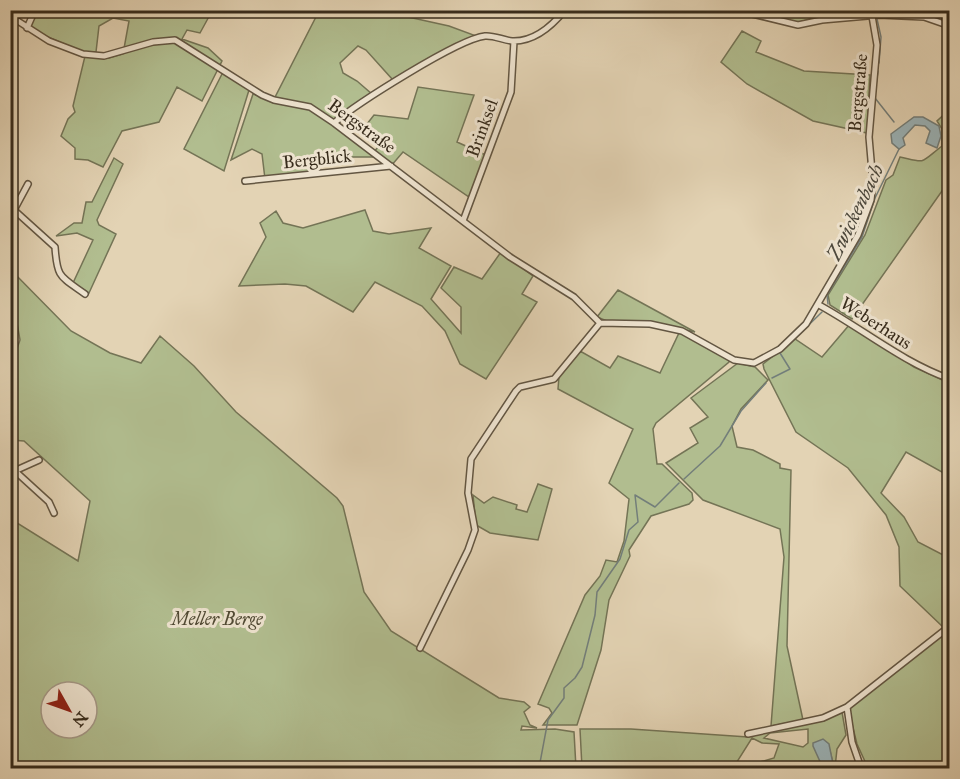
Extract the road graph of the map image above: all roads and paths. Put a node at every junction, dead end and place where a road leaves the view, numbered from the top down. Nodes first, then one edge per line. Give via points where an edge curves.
1 (35, 10) edge
2 (565, 10) edge
3 (735, 10) edge
4 (10, 16) edge
5 (872, 16) junction
6 (950, 26) edge
7 (27, 28) junction
8 (514, 41) junction
9 (334, 123) junction
10 (391, 166) junction
11 (245, 181) dead end
12 (28, 184) dead end
13 (12, 212) edge
14 (463, 221) junction
15 (85, 294) dead end
16 (819, 305) junction
17 (600, 323) junction
18 (950, 378) edge
19 (39, 460) dead end
20 (13, 472) edge
21 (54, 513) dead end
22 (950, 626) edge
23 (420, 648) dead end
24 (847, 707) junction
25 (748, 734) dead end
26 (861, 768) edge

1 - 7 street
2 - 8 street via 545,31
3 - 5 street via 798,25
4 - 7 street, Bergstraße
5 - 6 street via 924,17
5 - 16 street, Bergstraße via 877,45 868,137 871,200 858,235 826,286
7 - 9 street, Bergstraße via 74,51 104,56 175,40 262,94 310,107
8 - 9 street via 485,36 448,50
8 - 14 street, Brinksel via 511,92
9 - 10 street, Bergstraße
10 - 11 street, Bergblick
10 - 14 street, Bergstraße
12 - 13 street
13 - 15 street via 55,247 59,274
14 - 17 street, Bergstraße via 532,273 574,297
16 - 17 street, Bergstraße via 780,349 754,363 734,360 682,331 650,324
16 - 18 street, Weberhaus via 912,364
17 - 23 street via 554,379 516,391 471,459 468,493 475,530
19 - 20 street
20 - 21 street via 48,502
22 - 24 street
24 - 25 street via 823,718
24 - 26 street

